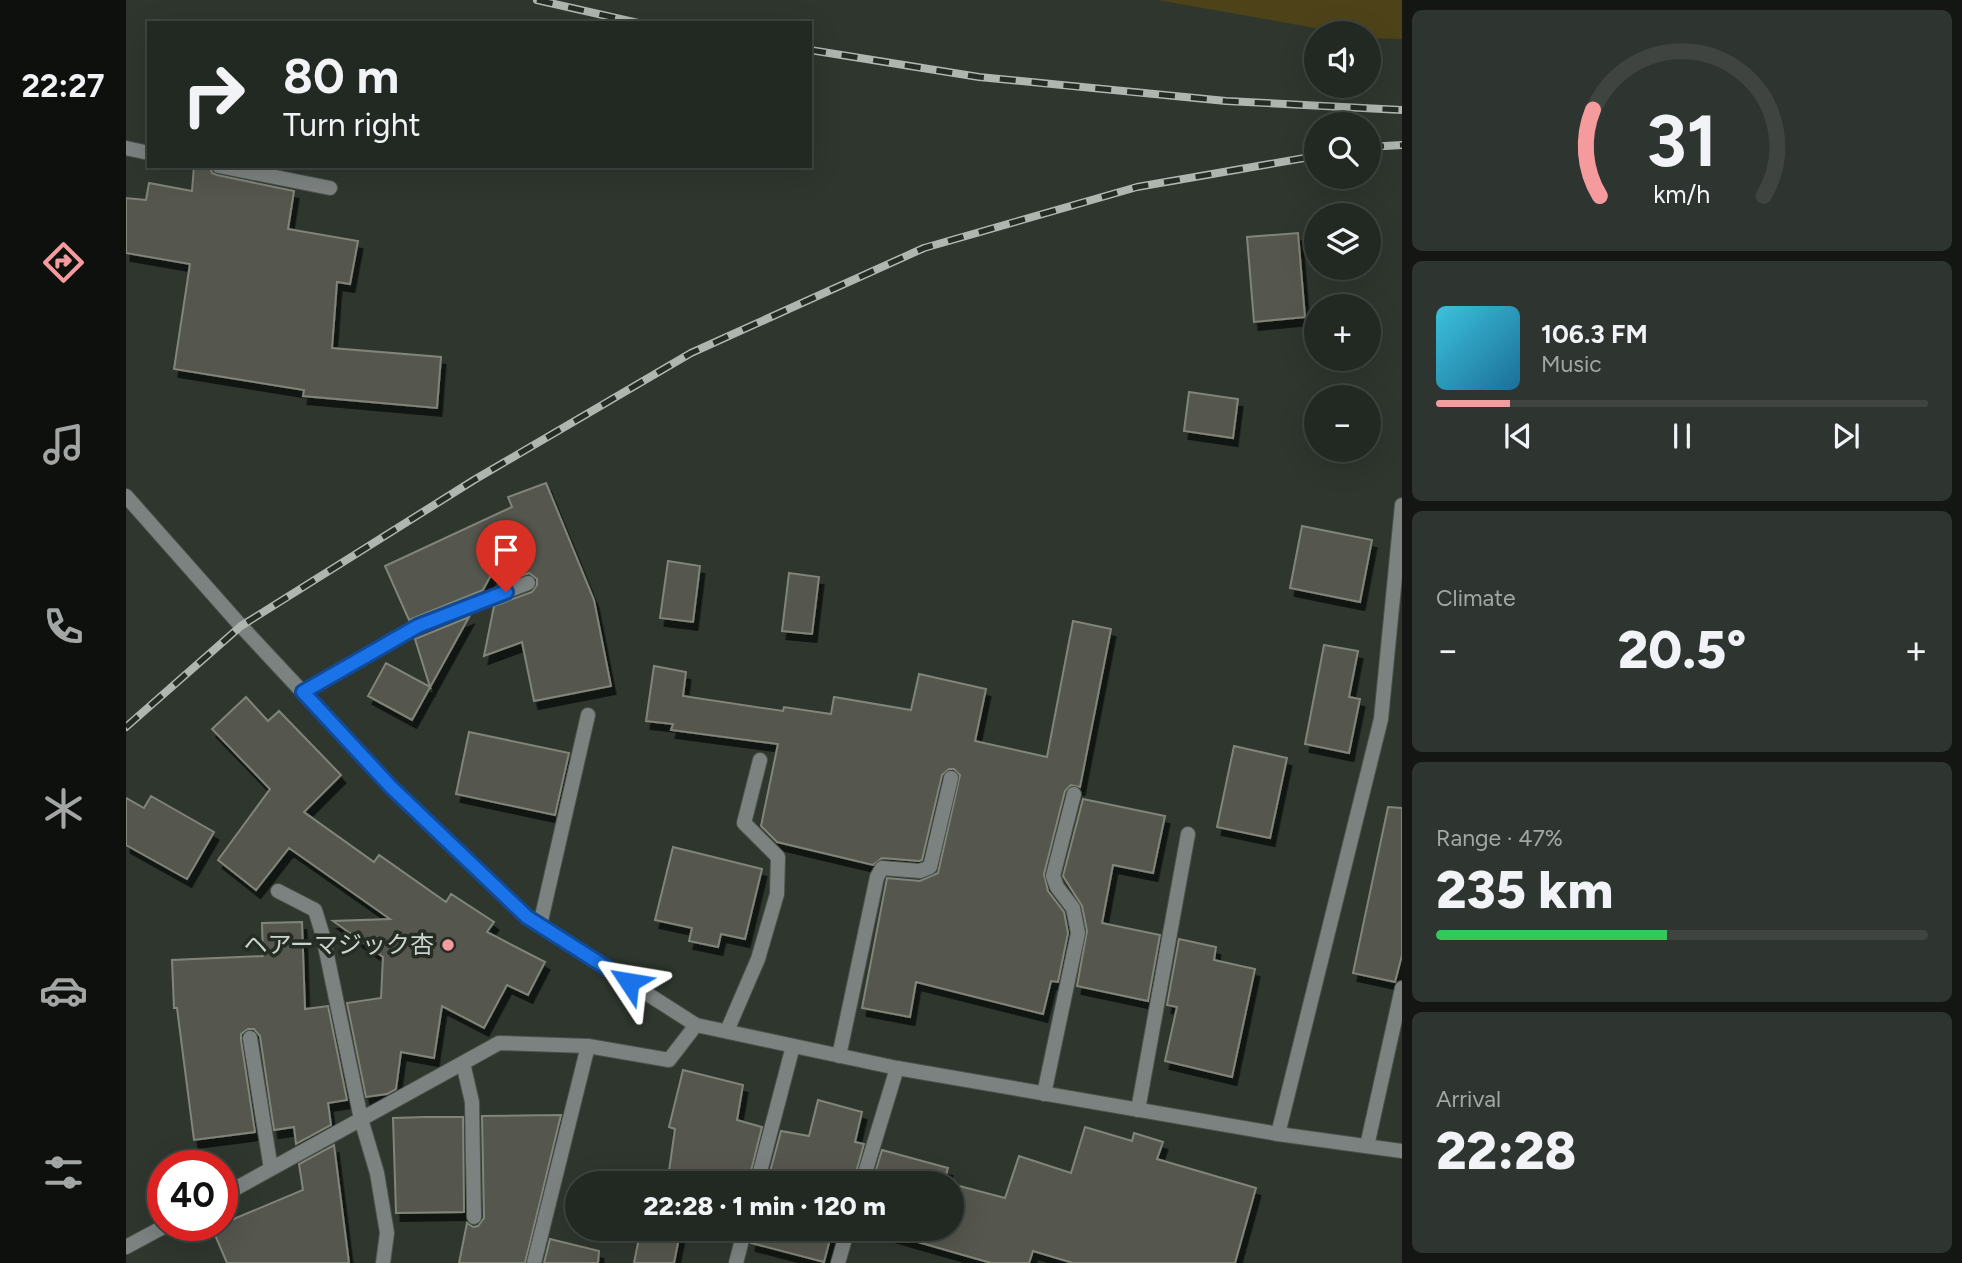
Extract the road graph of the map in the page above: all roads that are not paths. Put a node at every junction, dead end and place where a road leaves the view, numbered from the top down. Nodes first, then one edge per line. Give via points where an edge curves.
1 (126, 148) edge
2 (147, 153) edge
3 (229, 168) edge
4 (330, 188) dead end
5 (126, 496) edge
6 (1402, 505) edge
7 (528, 583) dead end
8 (303, 692) junction
9 (587, 715) dead end
10 (760, 760) dead end
11 (951, 778) dead end
12 (1074, 794) dead end
13 (1188, 834) dead end
14 (278, 891) dead end
15 (540, 925) junction
16 (1402, 988) edge
17 (696, 1025) junction
18 (727, 1031) junction
19 (250, 1038) dead end
20 (588, 1046) junction
21 (793, 1046) junction
22 (839, 1056) junction
23 (463, 1063) junction
24 (897, 1068) junction
25 (1044, 1094) junction
26 (1138, 1110) junction
27 (361, 1119) junction
28 (1278, 1134) junction
29 (1367, 1146) junction
30 (1402, 1151) edge
31 (271, 1169) junction
32 (760, 1171) edge
33 (866, 1171) edge
34 (238, 1187) edge
35 (474, 1217) dead end
36 (147, 1236) edge
37 (742, 1241) edge
38 (844, 1241) edge
39 (126, 1247) edge
40 (383, 1263) edge
41 (534, 1263) edge
42 (736, 1263) edge
43 (838, 1263) edge

1 - 2 street
3 - 4 street
5 - 8 street
6 - 28 street via 1381,719
7 - 8 street via 418,626
8 - 15 street via 391,787
9 - 15 street
10 - 18 street via 744,823 778,857 777,894 758,960
11 - 22 street via 930,867 920,871 882,868 877,877
12 - 25 street via 1053,877 1073,908 1078,933
13 - 26 street
14 - 27 street via 315,910
15 - 17 street
16 - 29 street
17 - 18 street
17 - 20 street via 669,1060
18 - 21 street
19 - 31 street
20 - 23 street via 499,1042
20 - 41 street
21 - 22 street
21 - 32 street
22 - 24 street
23 - 27 street
23 - 35 street via 472,1102
24 - 25 street
24 - 33 street
25 - 26 street
26 - 28 street
27 - 31 street
27 - 40 street via 377,1173 387,1233
28 - 29 street
29 - 30 street
31 - 34 street
36 - 39 street
37 - 42 street
38 - 43 street

